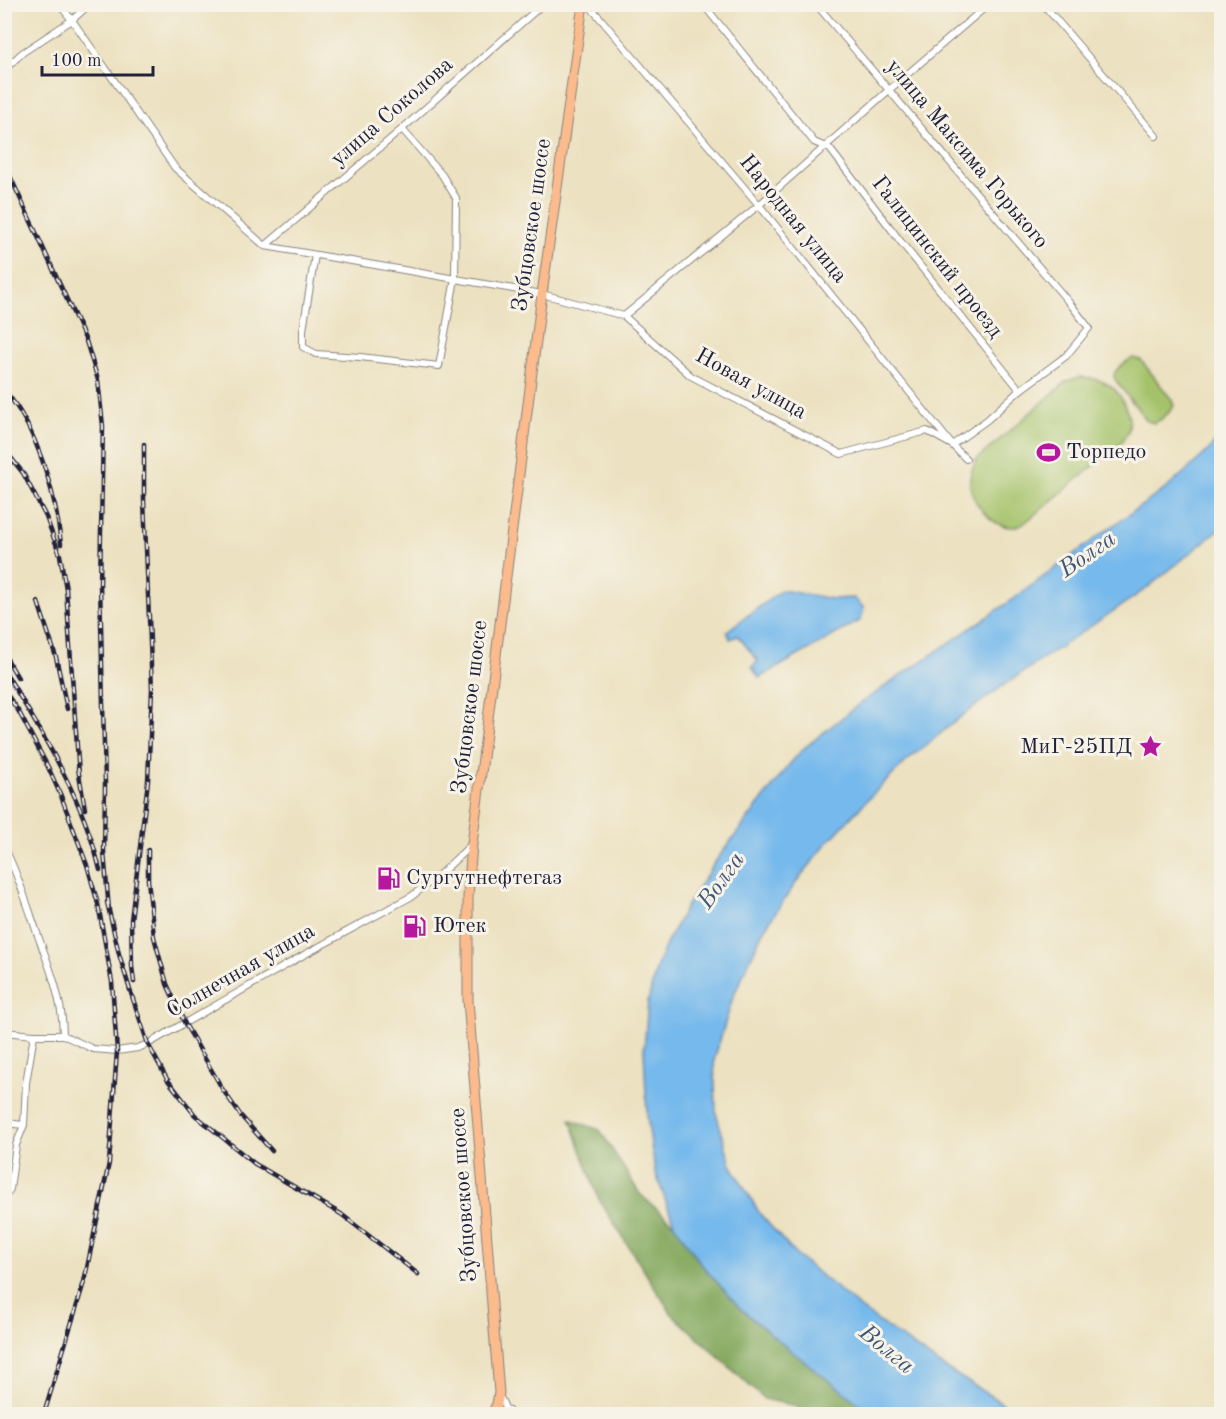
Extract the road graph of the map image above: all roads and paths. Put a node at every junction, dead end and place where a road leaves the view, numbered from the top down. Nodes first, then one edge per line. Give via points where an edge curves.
1 (59, 4) edge
2 (90, 4) edge
3 (543, 4) edge
4 (584, 4) edge
5 (588, 4) edge
6 (703, 4) edge
7 (816, 4) edge
8 (989, 4) edge
9 (1043, 4) edge
10 (72, 20) junction
11 (4, 70) edge
12 (889, 90) junction
13 (402, 129) junction
14 (1156, 136) dead end
15 (826, 147) junction
16 (759, 205) junction
17 (265, 246) junction
18 (315, 255) junction
19 (455, 279) junction
20 (542, 294) junction
21 (624, 316) junction
22 (1020, 390) junction
23 (952, 445) junction
24 (966, 459) dead end
25 (472, 844) junction
26 (4, 846) edge
27 (4, 1032) edge
28 (34, 1035) junction
29 (63, 1035) junction
30 (4, 1123) edge
31 (24, 1125) junction
32 (4, 1198) edge
33 (499, 1393) junction
34 (492, 1414) edge
35 (512, 1414) edge

1 - 10 street
2 - 10 street
3 - 13 street, улица Соколова
4 - 20 main road, Зубцовское шоссе
5 - 16 street, Народная улица
6 - 15 street, Галицинский проезд via 814,142
7 - 12 street, улица Максима Горького
8 - 12 street
9 - 14 street
10 - 11 street via 22,52
10 - 17 street via 175,168
12 - 15 street
12 - 22 street, улица Максима Горького via 1089,328 1066,356
13 - 17 street, улица Соколова
13 - 19 street via 442,175 456,198
15 - 16 street
15 - 22 street, Галицинский проезд
16 - 21 street
16 - 23 street, Народная улица
17 - 18 street, Новая улица
18 - 19 street, Новая улица
18 - 19 street via 303,347 316,354 439,366
19 - 20 street, Новая улица
20 - 21 street, Новая улица
20 - 25 main road, Зубцовское шоссе
21 - 23 street, Новая улица via 691,376 841,454 927,431
22 - 23 street
23 - 24 street, Народная улица
25 - 29 street, Солнечная улица via 412,896 148,1044 117,1052 93,1049
25 - 33 main road, Зубцовское шоссе via 468,1000
26 - 29 street via 48,965 63,1019
27 - 28 street, Солнечная улица
28 - 29 street, Солнечная улица
28 - 31 street
30 - 31 street
31 - 32 street via 16,1145 10,1190
33 - 34 main road
33 - 35 street, Зубцовское шоссе

